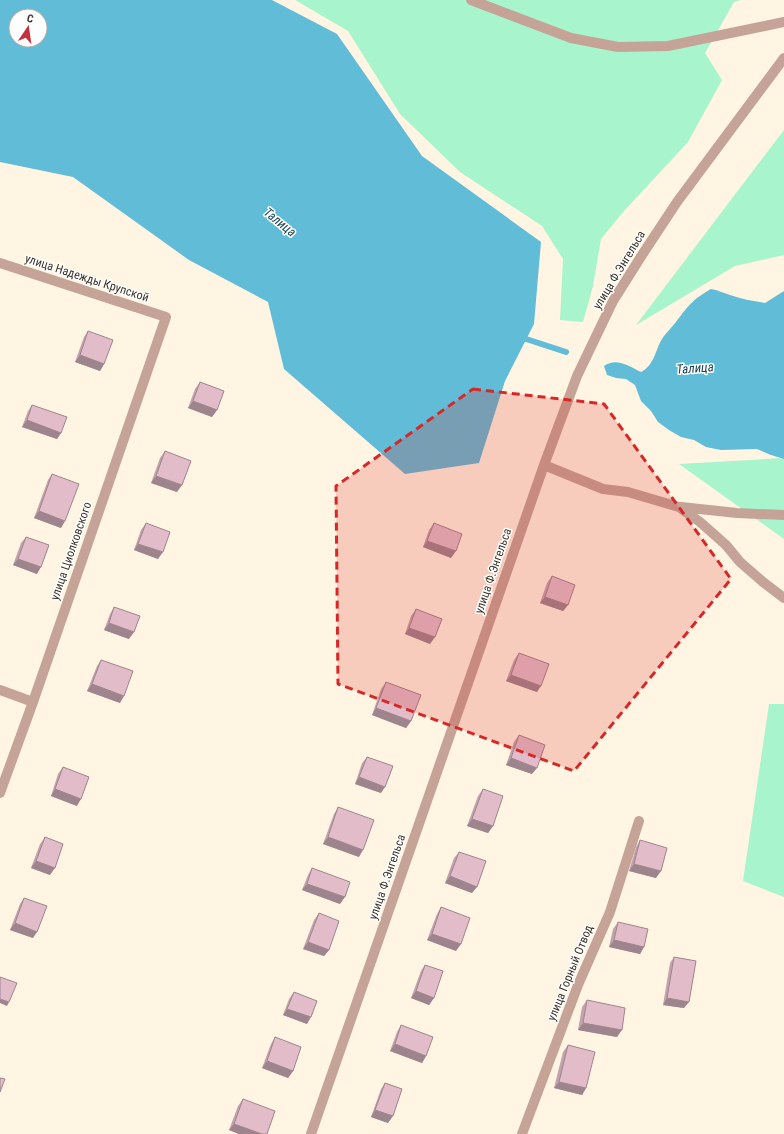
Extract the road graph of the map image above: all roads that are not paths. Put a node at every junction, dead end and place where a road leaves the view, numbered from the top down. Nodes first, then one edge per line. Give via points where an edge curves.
1 (471, 0) edge
2 (784, 22) edge
3 (784, 58) edge
4 (0, 263) edge
5 (166, 318) joint
6 (544, 465) junction
7 (679, 507) junction
8 (784, 515) edge
9 (784, 598) edge
10 (0, 690) edge
11 (33, 702) junction
12 (0, 793) edge
13 (639, 821) dead end
14 (311, 1134) edge
15 (522, 1134) edge

1 - 2 street via 571,38 618,48 668,46
3 - 6 street, улица Ф.Энгельса via 677,202 613,301 578,376
4 - 5 street, улица Надежды Крупской
5 - 11 street, улица Циолковского
6 - 7 street via 603,489 628,492
6 - 14 street, улица Ф.Энгельса
7 - 8 street
7 - 9 street via 700,522 726,545 740,562
10 - 11 street
11 - 12 street, улица Циолковского
13 - 15 street, улица Горный Отвод via 610,912 578,985

